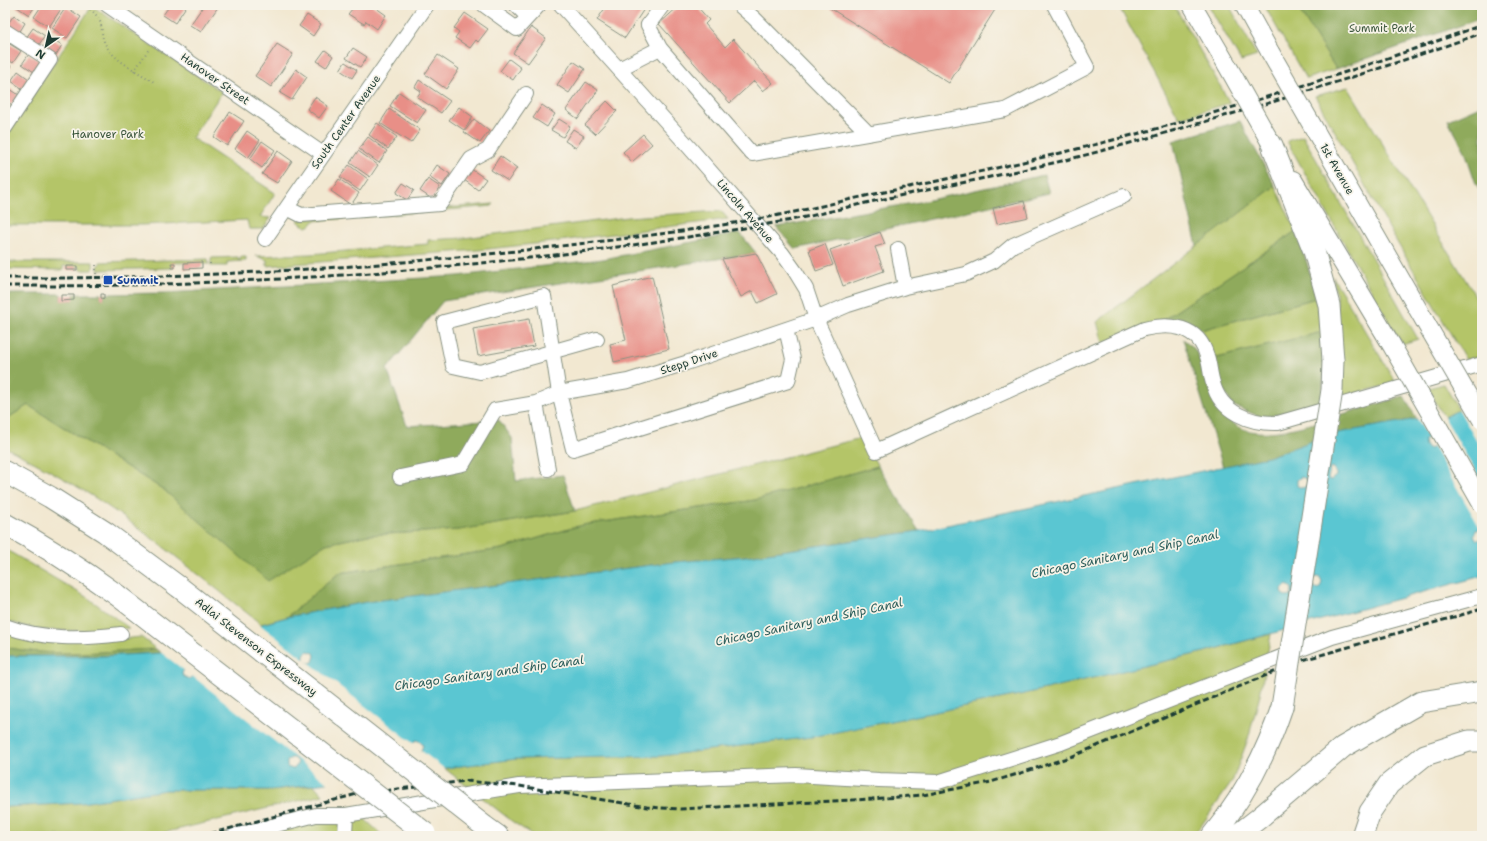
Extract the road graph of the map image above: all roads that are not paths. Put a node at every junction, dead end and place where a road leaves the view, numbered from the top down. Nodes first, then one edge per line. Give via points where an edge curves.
1 (107, 5) edge
2 (484, 5) edge
3 (516, 5) edge
4 (539, 5) edge
5 (663, 5) edge
6 (739, 5) edge
7 (1054, 5) edge
8 (1192, 5) edge
9 (1244, 5) edge
10 (424, 6) edge
11 (564, 6) edge
12 (528, 17) junction
13 (5, 31) edge
14 (660, 48) junction
15 (619, 69) junction
16 (526, 94) dead end
17 (5, 128) edge
18 (869, 134) junction
19 (1272, 145) junction
20 (323, 154) junction
21 (1124, 196) dead end
22 (287, 208) junction
23 (265, 239) dead end
24 (898, 249) dead end
25 (905, 287) junction
26 (816, 318) junction
27 (786, 329) junction
28 (597, 339) dead end
29 (552, 351) junction
30 (1482, 364) edge
31 (1459, 378) junction
32 (559, 394) junction
33 (536, 403) junction
34 (1482, 413) edge
35 (1482, 420) edge
36 (548, 469) dead end
37 (5, 472) edge
38 (400, 477) dead end
39 (1482, 504) edge
40 (5, 524) edge
41 (1482, 596) edge
42 (5, 626) edge
43 (121, 634) dead end
44 (1482, 692) edge
45 (1482, 741) edge
46 (346, 815) junction
47 (491, 831) edge
48 (427, 834) edge
49 (232, 836) edge
50 (345, 836) edge
51 (1212, 836) edge
52 (1236, 836) edge
53 (1362, 836) edge

1 - 20 street, Hanover Street
2 - 12 street via 517,29
3 - 12 street
4 - 12 street
5 - 14 street via 648,25
6 - 18 street
7 - 18 street via 1087,66 1005,110
8 - 19 main road, bridge
9 - 31 main road, 1st Avenue, bridge
10 - 20 street, South Center Avenue
11 - 15 street, Lincoln Avenue
13 - 17 street via 50,60
14 - 15 street
14 - 18 street via 752,154
15 - 26 street, Lincoln Avenue via 782,253 806,289
16 - 22 street via 488,150 471,159 440,204 302,215
19 - 39 main road, bridge via 1391,344
19 - 51 highway, bridge via 1314,251 1329,305 1333,360 1332,390 1282,707 1263,758 1224,822
20 - 22 street, South Center Avenue
21 - 25 street, Stepp Drive via 1013,245 994,261 966,274
22 - 23 street, South Center Avenue
24 - 25 street
25 - 26 street, Stepp Drive
26 - 27 street, Stepp Drive
26 - 30 street, Lincoln Avenue via 876,451 1144,329 1158,326 1179,327 1196,337 1205,350 1213,383 1224,403 1245,419 1264,424 1278,423
27 - 32 street, Stepp Drive via 628,381
27 - 32 street via 793,359 788,381 573,449
28 - 29 street
29 - 29 street via 544,296 444,322 453,366 480,372
29 - 32 street
31 - 34 highway, bridge
31 - 35 main road, 1st Avenue, bridge
32 - 33 street, Stepp Drive
33 - 36 street
33 - 38 street, Stepp Drive via 495,410 463,464
37 - 47 highway, Adlai Stevenson Expressway, bridge via 50,496 105,532 180,587
40 - 48 highway, bridge via 81,569 117,595
41 - 46 street via 1332,638 1061,743 938,782 796,775 519,786
42 - 43 street via 45,636 71,638
44 - 52 highway via 1421,702 1343,747
45 - 53 highway via 1469,741 1425,755 1389,784 1370,812
46 - 49 street via 316,815
46 - 50 street

